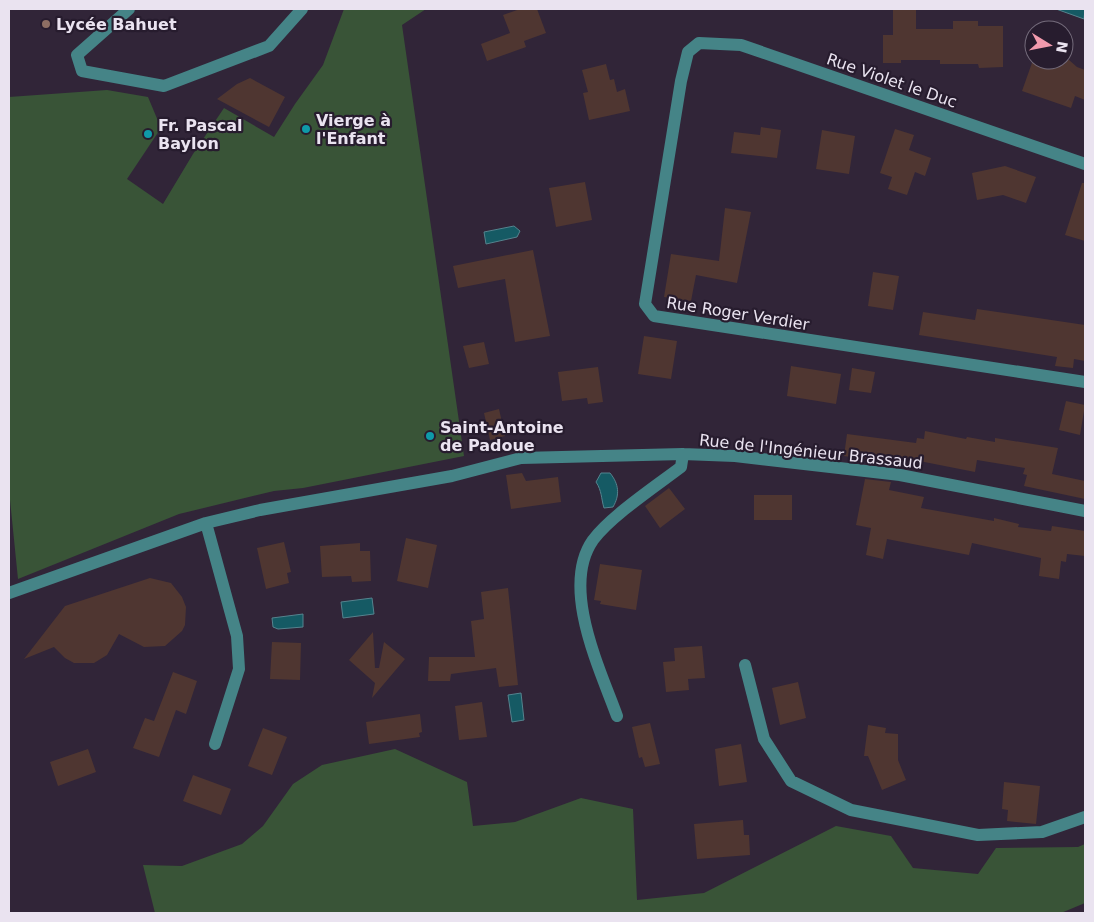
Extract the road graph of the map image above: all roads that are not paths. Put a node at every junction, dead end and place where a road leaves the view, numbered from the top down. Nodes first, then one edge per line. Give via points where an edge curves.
1 (129, 9) edge
2 (302, 9) edge
3 (688, 52) joint
4 (1085, 164) edge
5 (1085, 382) edge
6 (684, 454) junction
7 (1085, 511) edge
8 (206, 523) junction
9 (9, 593) edge
10 (746, 665) dead end
11 (617, 716) dead end
12 (215, 744) dead end
13 (1085, 817) edge

1 - 2 street via 77,55 82,71 164,86 269,46
3 - 4 street, Rue Violet le Duc via 699,43 741,45
3 - 5 street, Rue Roger Verdier via 645,304 654,316
6 - 7 street, Rue de l'Ingénieur Brassaud via 735,456 900,475
6 - 8 street, Rue de l'Ingénieur Brassaud via 521,458 452,476 260,510
6 - 11 street via 681,466 605,526 592,541 583,564 580,592 588,633
8 - 9 street, Rue de l'Ingénieur Brassaud
8 - 12 street via 237,636 239,669
10 - 13 street via 764,739 791,781 851,810 978,835 1042,832

